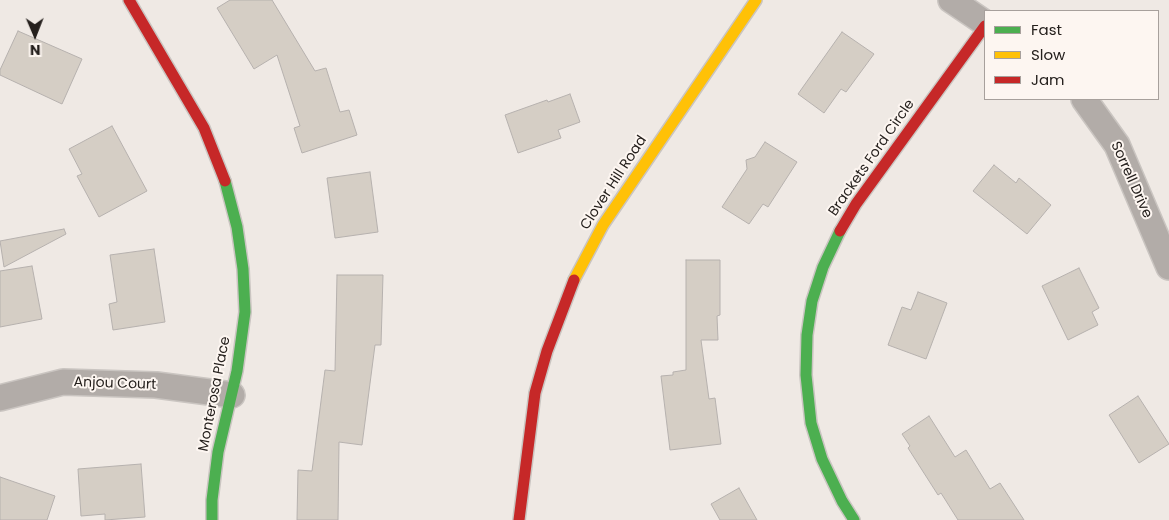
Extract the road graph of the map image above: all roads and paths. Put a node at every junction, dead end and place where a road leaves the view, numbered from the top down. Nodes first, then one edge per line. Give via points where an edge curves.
1 (129, 0) edge
2 (756, 0) edge
3 (951, 0) edge
4 (984, 24) edge
5 (984, 26) edge
6 (1085, 100) edge
7 (1169, 267) edge
8 (232, 395) junction
9 (0, 398) edge
10 (212, 520) edge
11 (519, 520) edge
12 (854, 520) edge

1 - 8 street, Monterosa Place via 204,128 224,177 235,219 244,269 245,312
2 - 11 street, Clover Hill Road via 603,225 574,281 535,393
3 - 4 street
5 - 12 street, Brackets Ford Circle via 856,204 837,236 812,301 806,375 810,424 822,459
6 - 7 street, Sorrell Drive via 1117,145
8 - 9 street, Anjou Court via 156,385 63,382
8 - 10 street, Monterosa Place via 218,452

